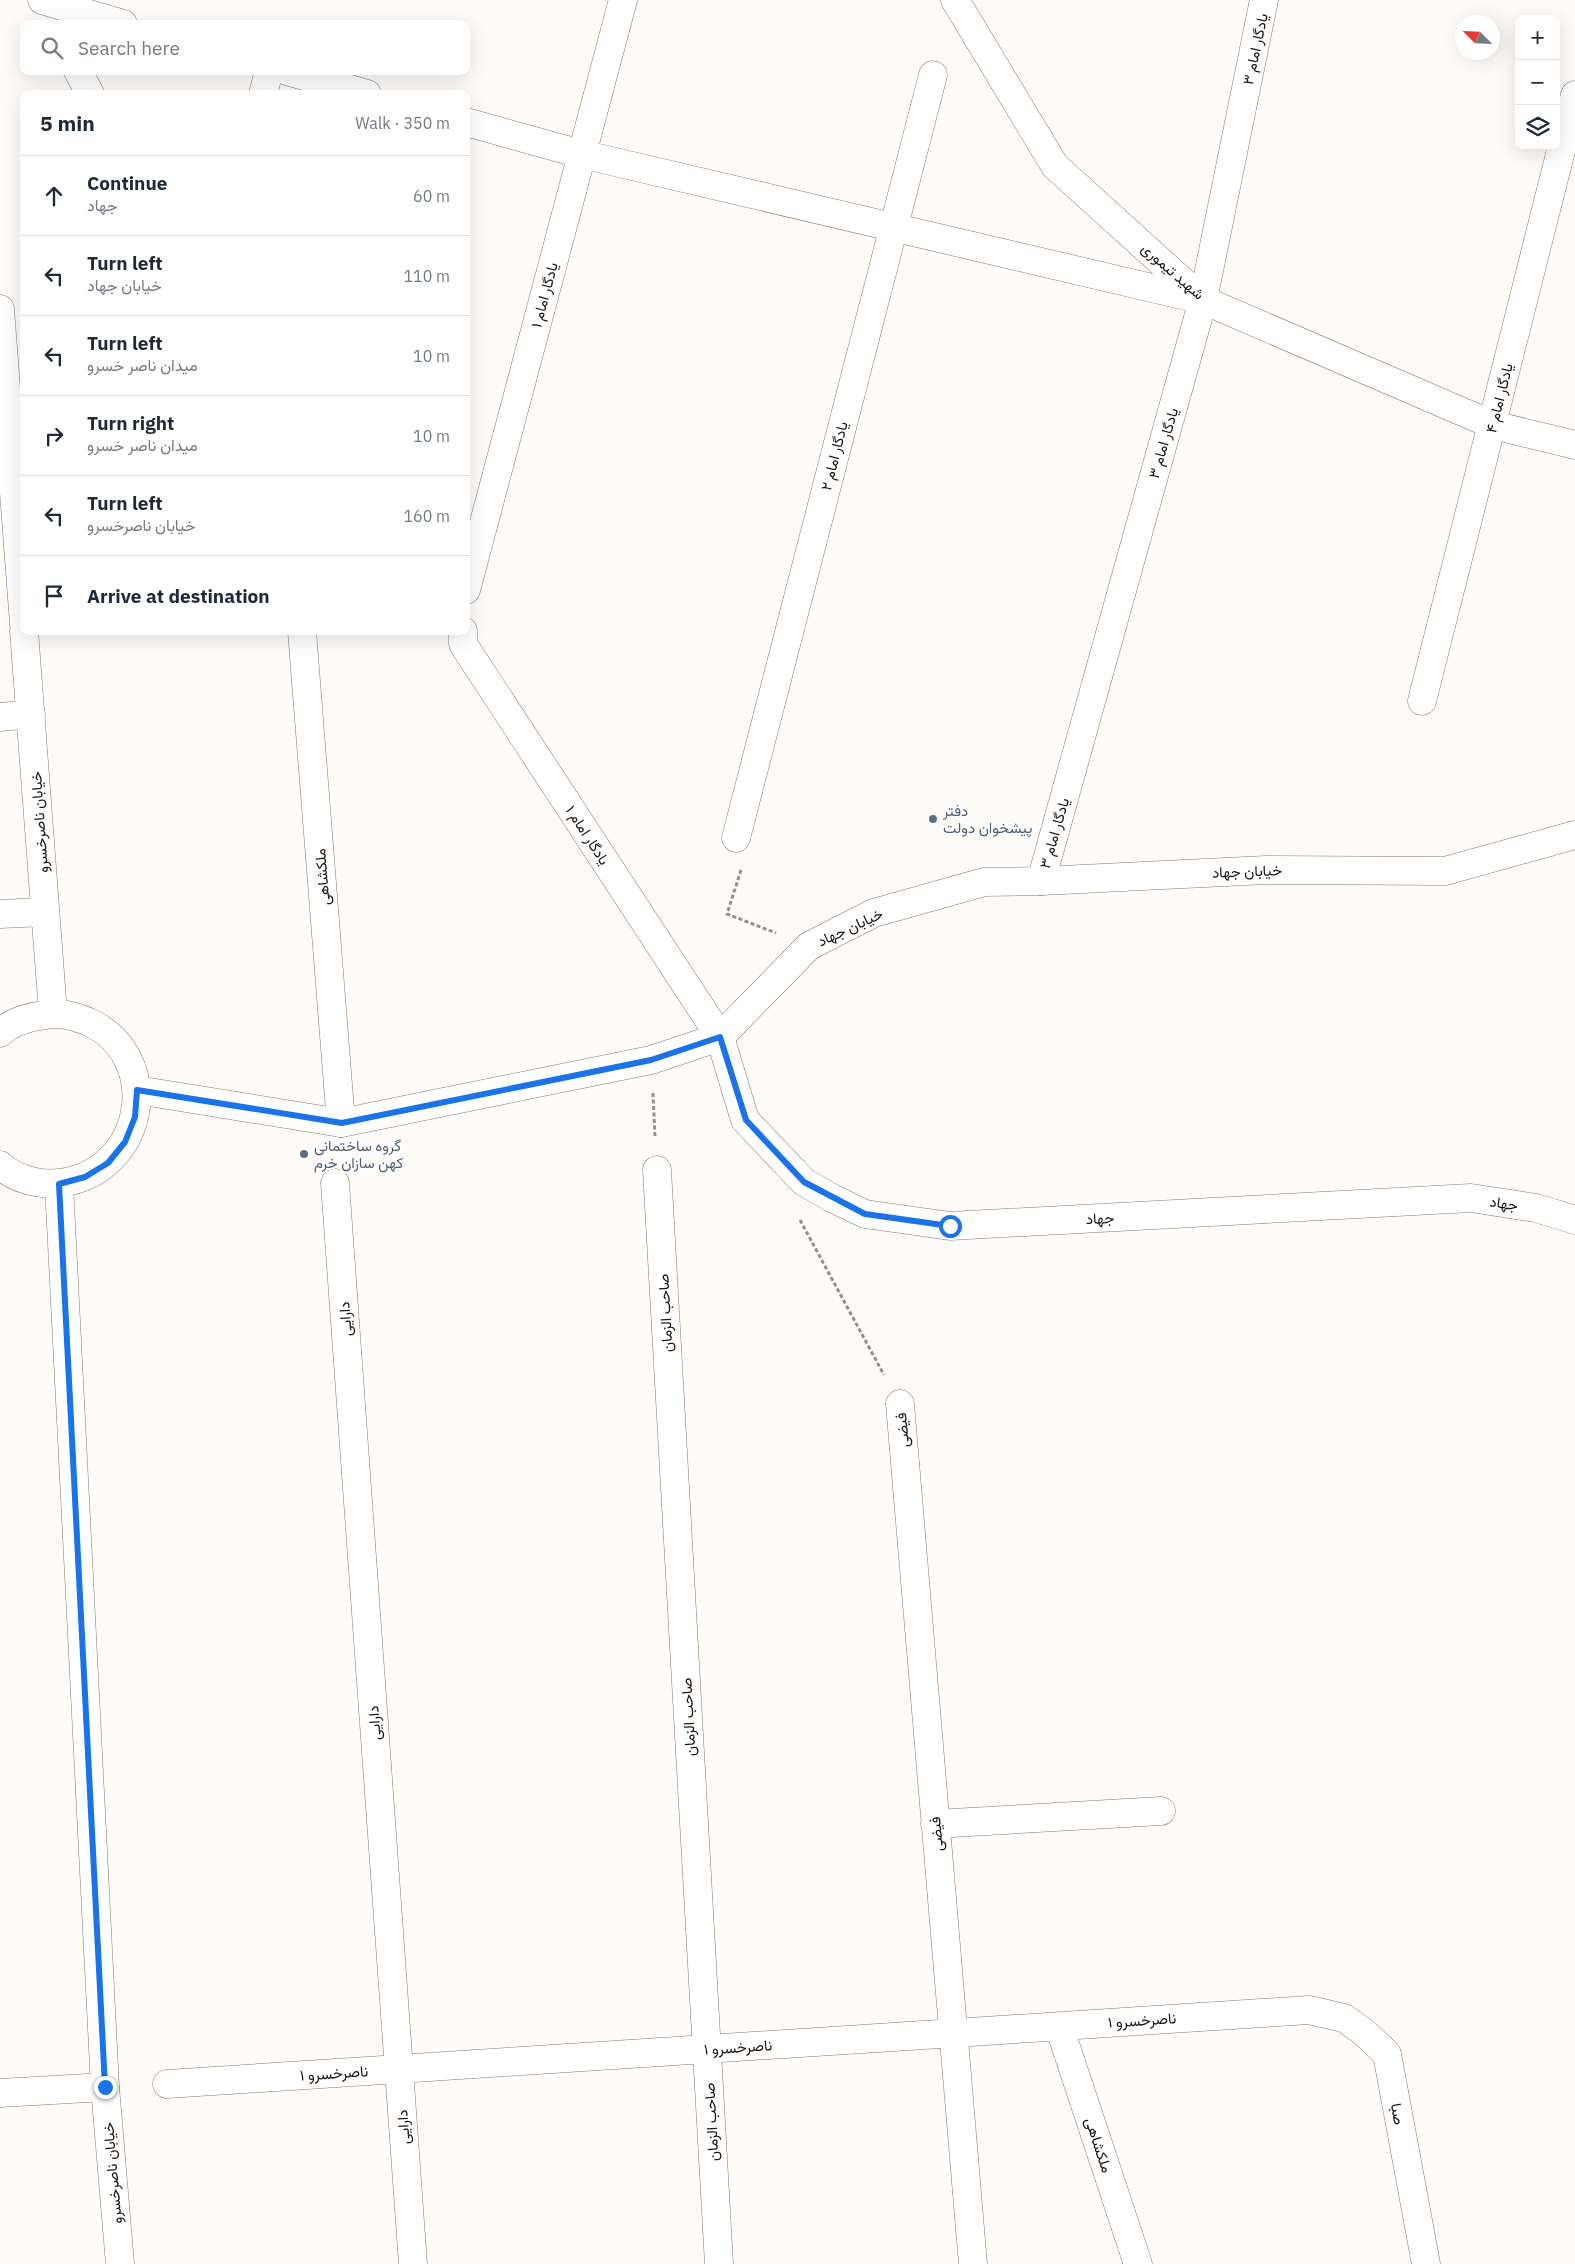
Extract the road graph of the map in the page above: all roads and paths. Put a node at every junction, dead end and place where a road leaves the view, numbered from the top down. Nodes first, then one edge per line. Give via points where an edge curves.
1 (41, 0) edge
2 (623, 0) edge
3 (955, 0) edge
4 (1264, 0) edge
5 (50, 20) edge
6 (110, 20) edge
7 (80, 75) edge
8 (268, 75) edge
9 (301, 75) edge
10 (933, 75) dead end
11 (88, 90) edge
12 (264, 90) edge
13 (353, 90) edge
14 (1575, 95) edge
15 (470, 123) edge
16 (581, 154) junction
17 (893, 228) junction
18 (1203, 300) junction
19 (0, 309) edge
20 (1493, 425) junction
21 (1575, 446) edge
22 (9, 541) edge
23 (470, 575) edge
24 (20, 602) edge
25 (24, 635) edge
26 (302, 635) edge
27 (462, 635) edge
28 (1422, 701) dead end
29 (31, 714) junction
30 (0, 717) edge
31 (1575, 835) edge
32 (736, 838) joint
33 (1041, 881) junction
34 (45, 912) junction
35 (0, 914) edge
36 (809, 946) junction
37 (53, 1013) junction
38 (0, 1032) edge
39 (720, 1037) junction
40 (651, 1060) junction
41 (137, 1090) junction
42 (342, 1123) junction
43 (0, 1165) edge
44 (657, 1170) joint
45 (335, 1182) dead end
46 (59, 1184) junction
47 (797, 1214) dead end
48 (1575, 1220) edge
49 (900, 1404) joint
50 (1161, 1812) dead end
51 (935, 1824) junction
52 (1309, 2010) joint
53 (1059, 2026) junction
54 (954, 2033) junction
55 (707, 2048) junction
56 (399, 2069) junction
57 (167, 2084) dead end
58 (105, 2087) junction
59 (0, 2093) edge
60 (120, 2264) edge
61 (413, 2264) edge
62 (720, 2264) edge
63 (973, 2264) edge
64 (1138, 2264) edge
65 (1426, 2264) edge

1 - 5 street
1 - 6 street
2 - 16 street, یادگار امام ۱
3 - 18 street, شهید تیموری via 1054,166
4 - 18 street, یادگار امام ۳
7 - 11 street
8 - 12 street
9 - 13 street
10 - 17 street, یادگار امام ۲
14 - 20 street, یادگار امام ۴
15 - 16 street
16 - 17 street
16 - 23 street, یادگار امام ۱
17 - 18 street
17 - 32 street, یادگار امام ۲
18 - 20 street, شهید تیموری
18 - 33 street, یادگار امام ۳
19 - 22 street
20 - 21 street, شهید تیموری
20 - 28 street, یادگار امام ۴
22 - 24 street
25 - 29 street, خیابان ناصرخسرو
26 - 42 street, ملکشاهی
27 - 39 street, یادگار امام ۱ via 463,644
29 - 30 street
29 - 34 street, خیابان ناصرخسرو
31 - 33 street, خیابان جهاد via 1444,871 1266,870
32 - 36 path via 750,841 727,914
33 - 36 street, خیابان جهاد via 984,882 874,913
34 - 35 street
34 - 37 street, خیابان ناصرخسرو
36 - 39 street, خیابان جهاد
37 - 38 street via 27,1017
37 - 41 street via 85,1020 118,1044 130,1066
39 - 40 street, خیابان جهاد
39 - 48 street, جهاد via 746,1120 804,1182 865,1214 950,1226 1471,1198 1536,1208
40 - 42 street, خیابان جهاد
40 - 44 path
41 - 42 street, خیابان جهاد
41 - 46 street via 132,1125 125,1142 108,1163 85,1177
43 - 46 street via 30,1181
44 - 55 street, صاحب الزمان
45 - 56 street, دارایی
46 - 58 street, خیابان ناصرخسرو
47 - 49 path
49 - 51 street, فیضی
50 - 51 street
51 - 54 street, فیضی
52 - 53 street, ناصرخسرو ۱
52 - 65 street, صبا via 1344,2018 1387,2054
53 - 54 street, ناصرخسرو ۱
53 - 64 street, ملکشاهی
54 - 55 street, ناصرخسرو ۱
54 - 63 street, فیضی
55 - 56 street, ناصرخسرو ۱
55 - 62 street, صاحب الزمان
56 - 57 street, ناصرخسرو ۱
56 - 61 street, دارایی
58 - 59 street
58 - 60 street, خیابان ناصرخسرو

